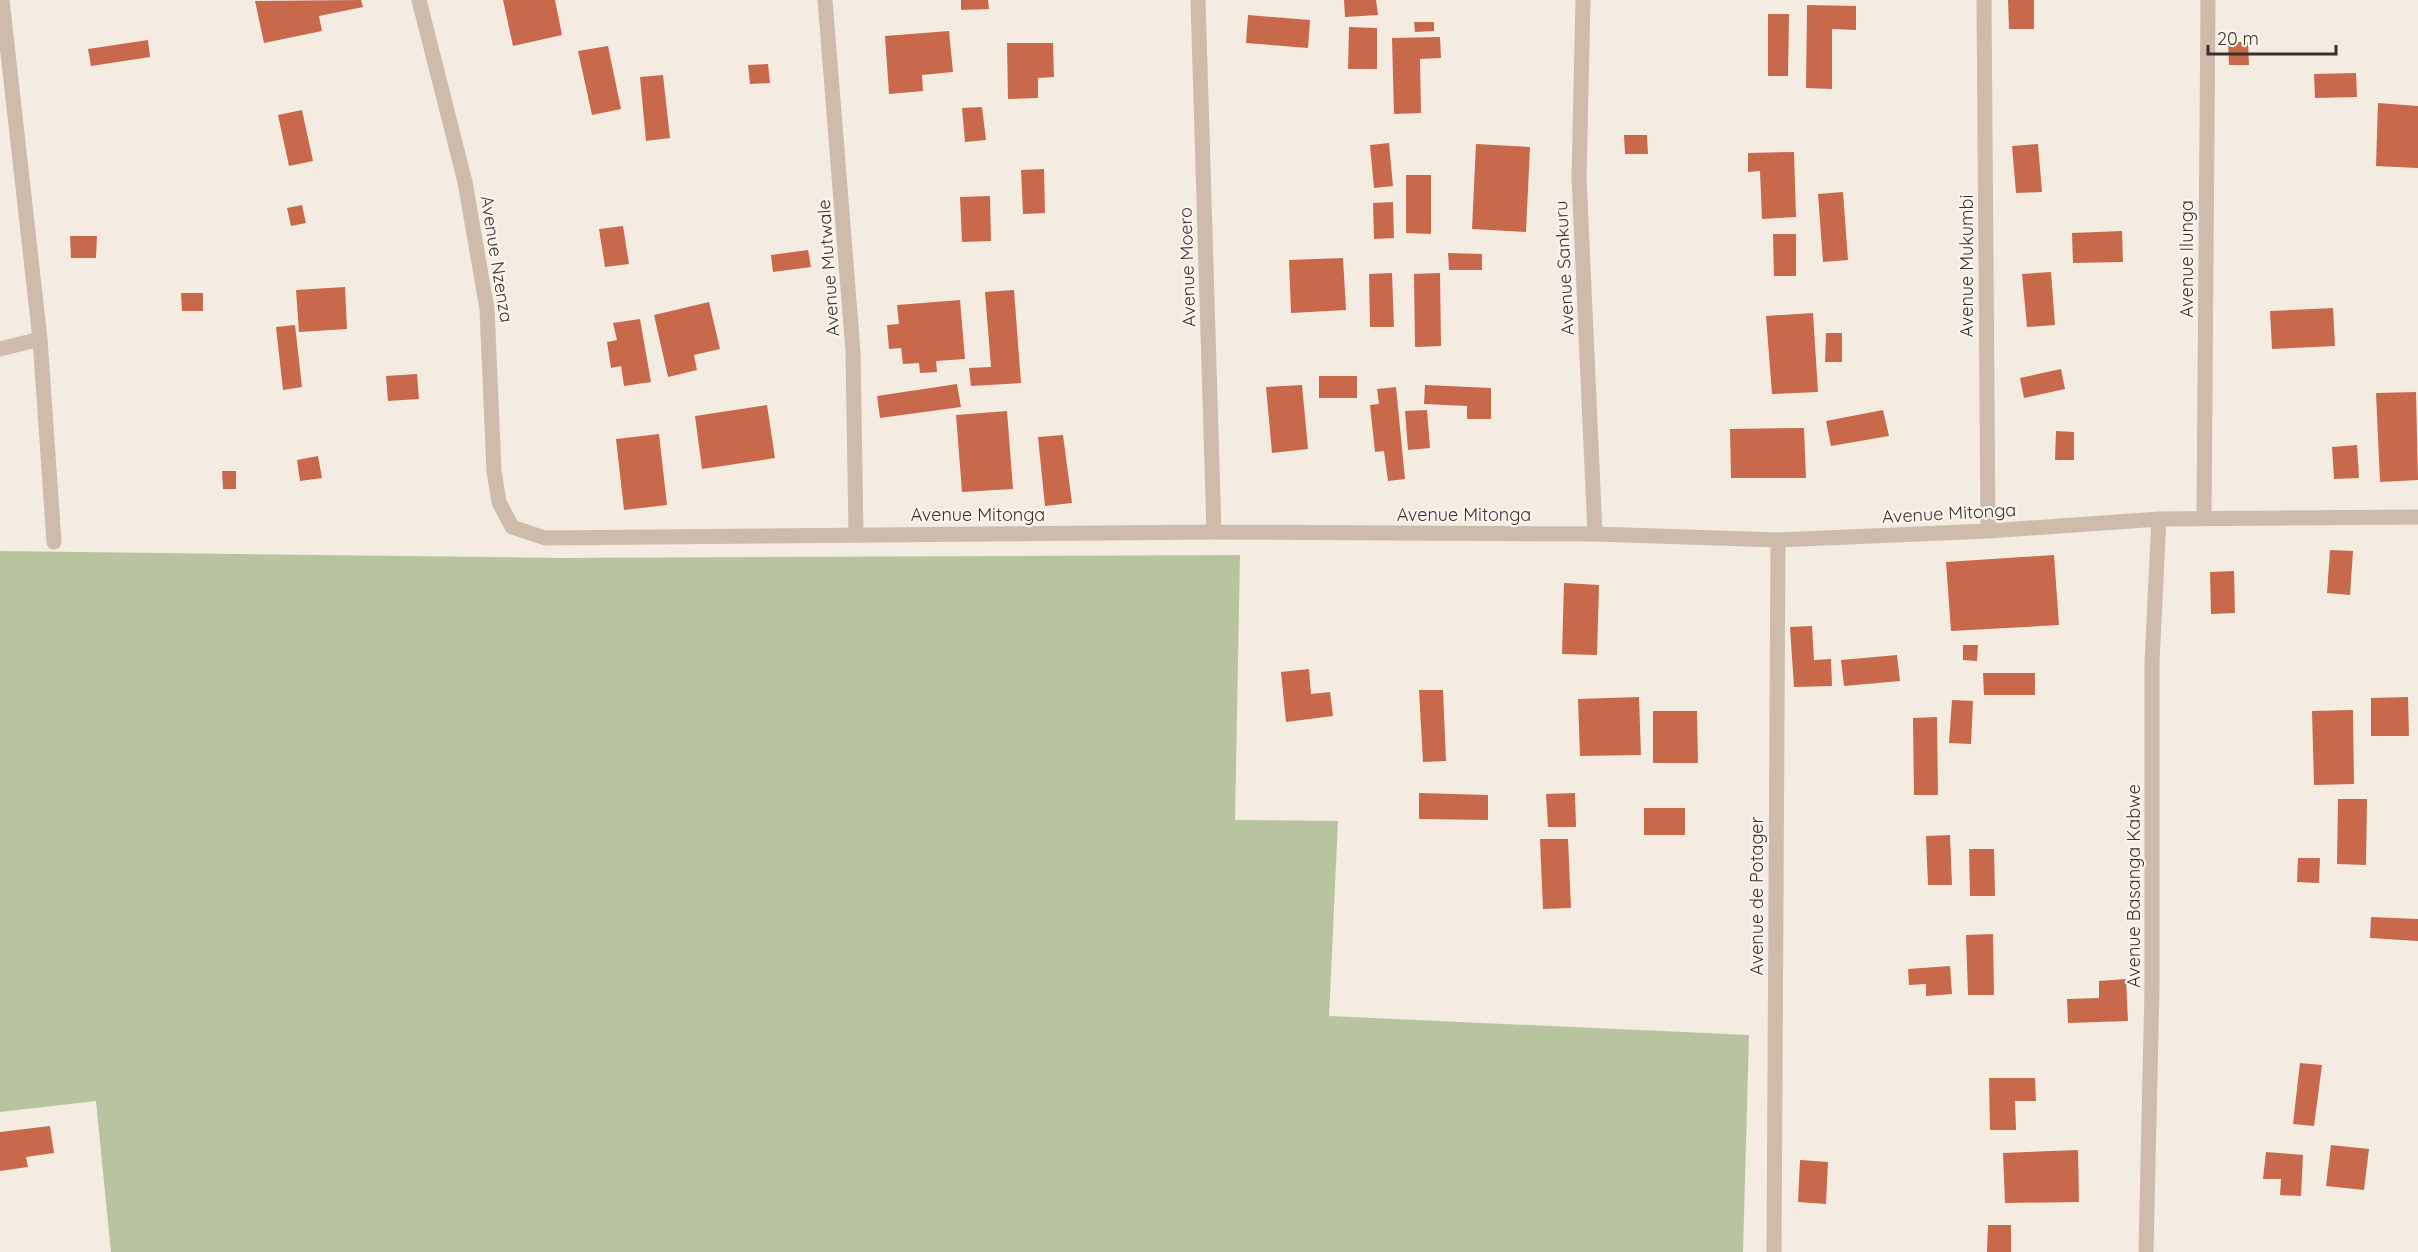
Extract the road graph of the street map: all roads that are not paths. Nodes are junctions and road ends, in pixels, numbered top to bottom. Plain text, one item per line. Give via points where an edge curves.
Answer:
1 (2, 0) edge
2 (419, 0) edge
3 (825, 0) edge
4 (1198, 0) edge
5 (1583, 0) edge
6 (1984, 0) edge
7 (2208, 0) edge
8 (40, 339) junction
9 (0, 349) edge
10 (2418, 517) edge
11 (2159, 519) junction
12 (2204, 519) junction
13 (512, 527) joint
14 (1988, 531) junction
15 (1214, 532) junction
16 (1595, 534) junction
17 (856, 535) junction
18 (1778, 540) junction
19 (54, 542) dead end
20 (1774, 1252) edge
21 (2146, 1252) edge

1 - 8 street
2 - 13 street, Avenue Nzenza via 465,183 487,309 494,471 499,502
3 - 17 street, Avenue Mutwale via 854,351
4 - 15 street, Avenue Moero
5 - 16 street, Avenue Sankuru via 1579,177
6 - 14 street, Avenue Mukumbi
7 - 12 street, Avenue Ilunga
8 - 9 street
8 - 19 street
10 - 12 street, Avenue Mitonga
11 - 12 street, Avenue Mitonga
11 - 14 street, Avenue Mitonga
11 - 21 street, Avenue Basanga Kabwe via 2152,662 2152,988
13 - 17 street, Avenue Mitonga via 545,538
14 - 18 street, Avenue Mitonga
15 - 16 street, Avenue Mitonga
15 - 17 street, Avenue Mitonga
16 - 18 street, Avenue Mitonga
18 - 20 street, Avenue de Potager

